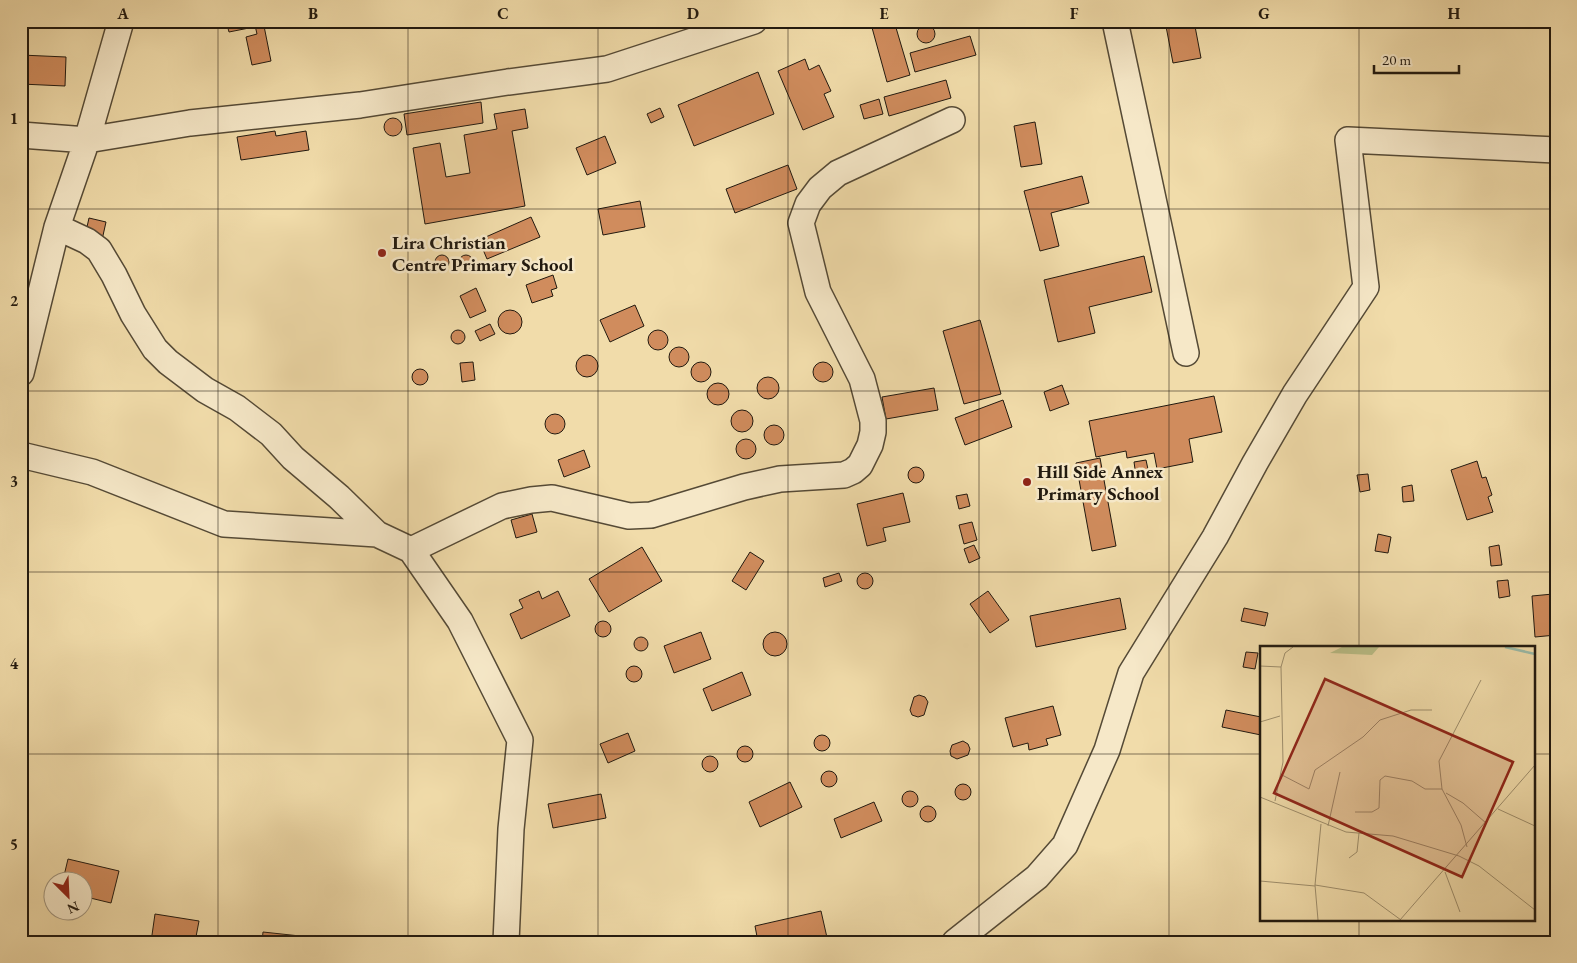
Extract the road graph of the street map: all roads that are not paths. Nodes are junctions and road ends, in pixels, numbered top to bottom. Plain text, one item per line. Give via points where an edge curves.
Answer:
1 (121, 21) edge
2 (754, 21) edge
3 (1115, 21) edge
4 (952, 120) dead end
5 (21, 135) edge
6 (87, 140) junction
7 (1556, 150) edge
8 (57, 227) junction
9 (1186, 353) dead end
10 (21, 373) edge
11 (21, 455) edge
12 (377, 534) junction
13 (411, 550) junction
14 (506, 942) edge
15 (955, 942) edge

1 - 6 street
2 - 6 street via 607,68 360,105 190,123
3 - 9 street
4 - 13 street via 838,173 820,188 808,204 801,223 818,292 862,380 874,421 870,445 860,465 853,471 844,475 780,479 636,516 552,498 531,500 502,506
5 - 6 street
6 - 8 street
7 - 15 street via 1348,140 1366,287 1295,394 1215,537 1132,673 1107,750 1064,845 1037,877
8 - 10 street
8 - 12 street via 99,250 155,350 205,390 237,408 270,434
11 - 12 street via 92,472 224,524
12 - 13 street
13 - 14 street via 460,621 520,740 511,829

